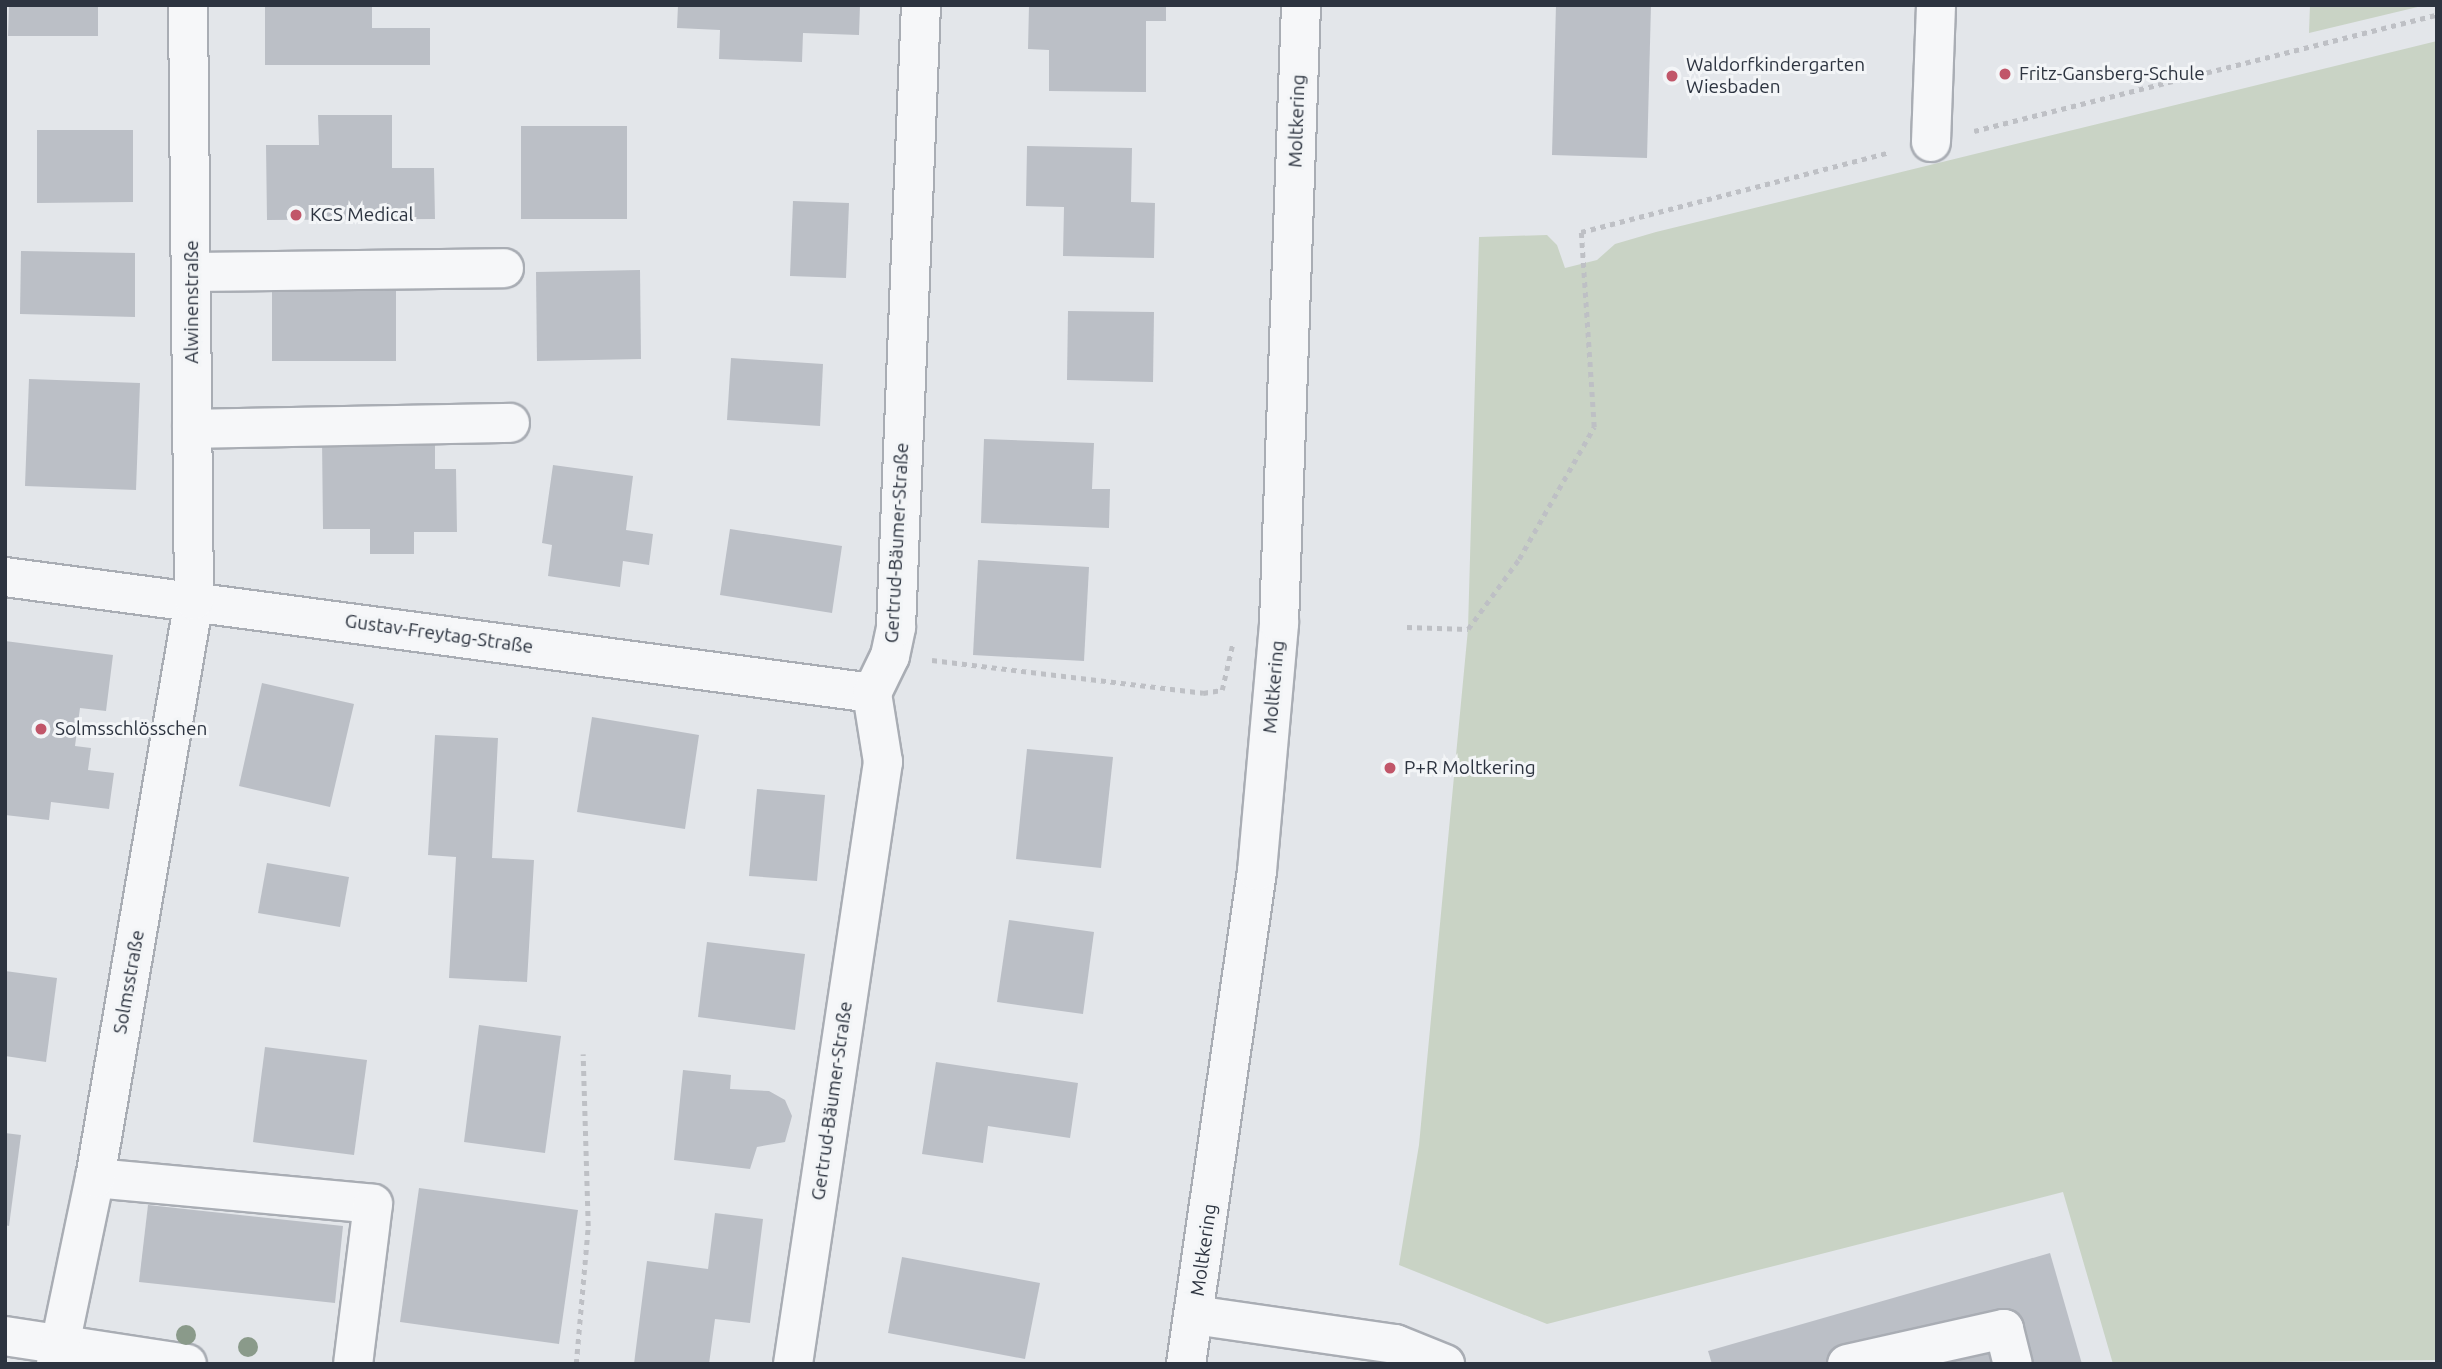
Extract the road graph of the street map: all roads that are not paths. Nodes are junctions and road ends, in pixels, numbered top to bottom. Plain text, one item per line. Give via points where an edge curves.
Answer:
1 (188, 5) edge
2 (921, 5) edge
3 (1301, 5) edge
4 (1936, 5) edge
5 (1931, 142) road end
6 (504, 268) dead end
7 (192, 272) junction
8 (510, 423) dead end
9 (192, 429) junction
10 (5, 577) edge
11 (194, 600) junction
12 (872, 693) junction
13 (95, 1178) junction
14 (1194, 1315) junction
15 (5, 1336) edge
16 (58, 1355) edge
17 (187, 1364) edge
18 (353, 1364) edge
19 (793, 1364) edge
20 (1186, 1364) edge
21 (1445, 1364) edge
22 (1847, 1364) edge
23 (2013, 1364) edge

1 - 7 street, Alwinenstraße
2 - 12 street, Gertrud-Bäumer-Straße via 896,627 890,656
3 - 14 street, Moltkering via 1279,623 1257,871
4 - 5 street
6 - 7 street
7 - 9 street, Alwinenstraße
8 - 9 street
9 - 11 street, Alwinenstraße
10 - 11 street, Gustav-Freytag-Straße
11 - 12 street, Gustav-Freytag-Straße
11 - 13 street, Solmsstraße
12 - 19 street, Gertrud-Bäumer-Straße via 883,762
13 - 16 street, Solmsstraße
13 - 18 street via 373,1204
14 - 20 street, Moltkering
14 - 21 street via 1395,1344
15 - 16 street
16 - 17 street
22 - 23 street via 2004,1329

